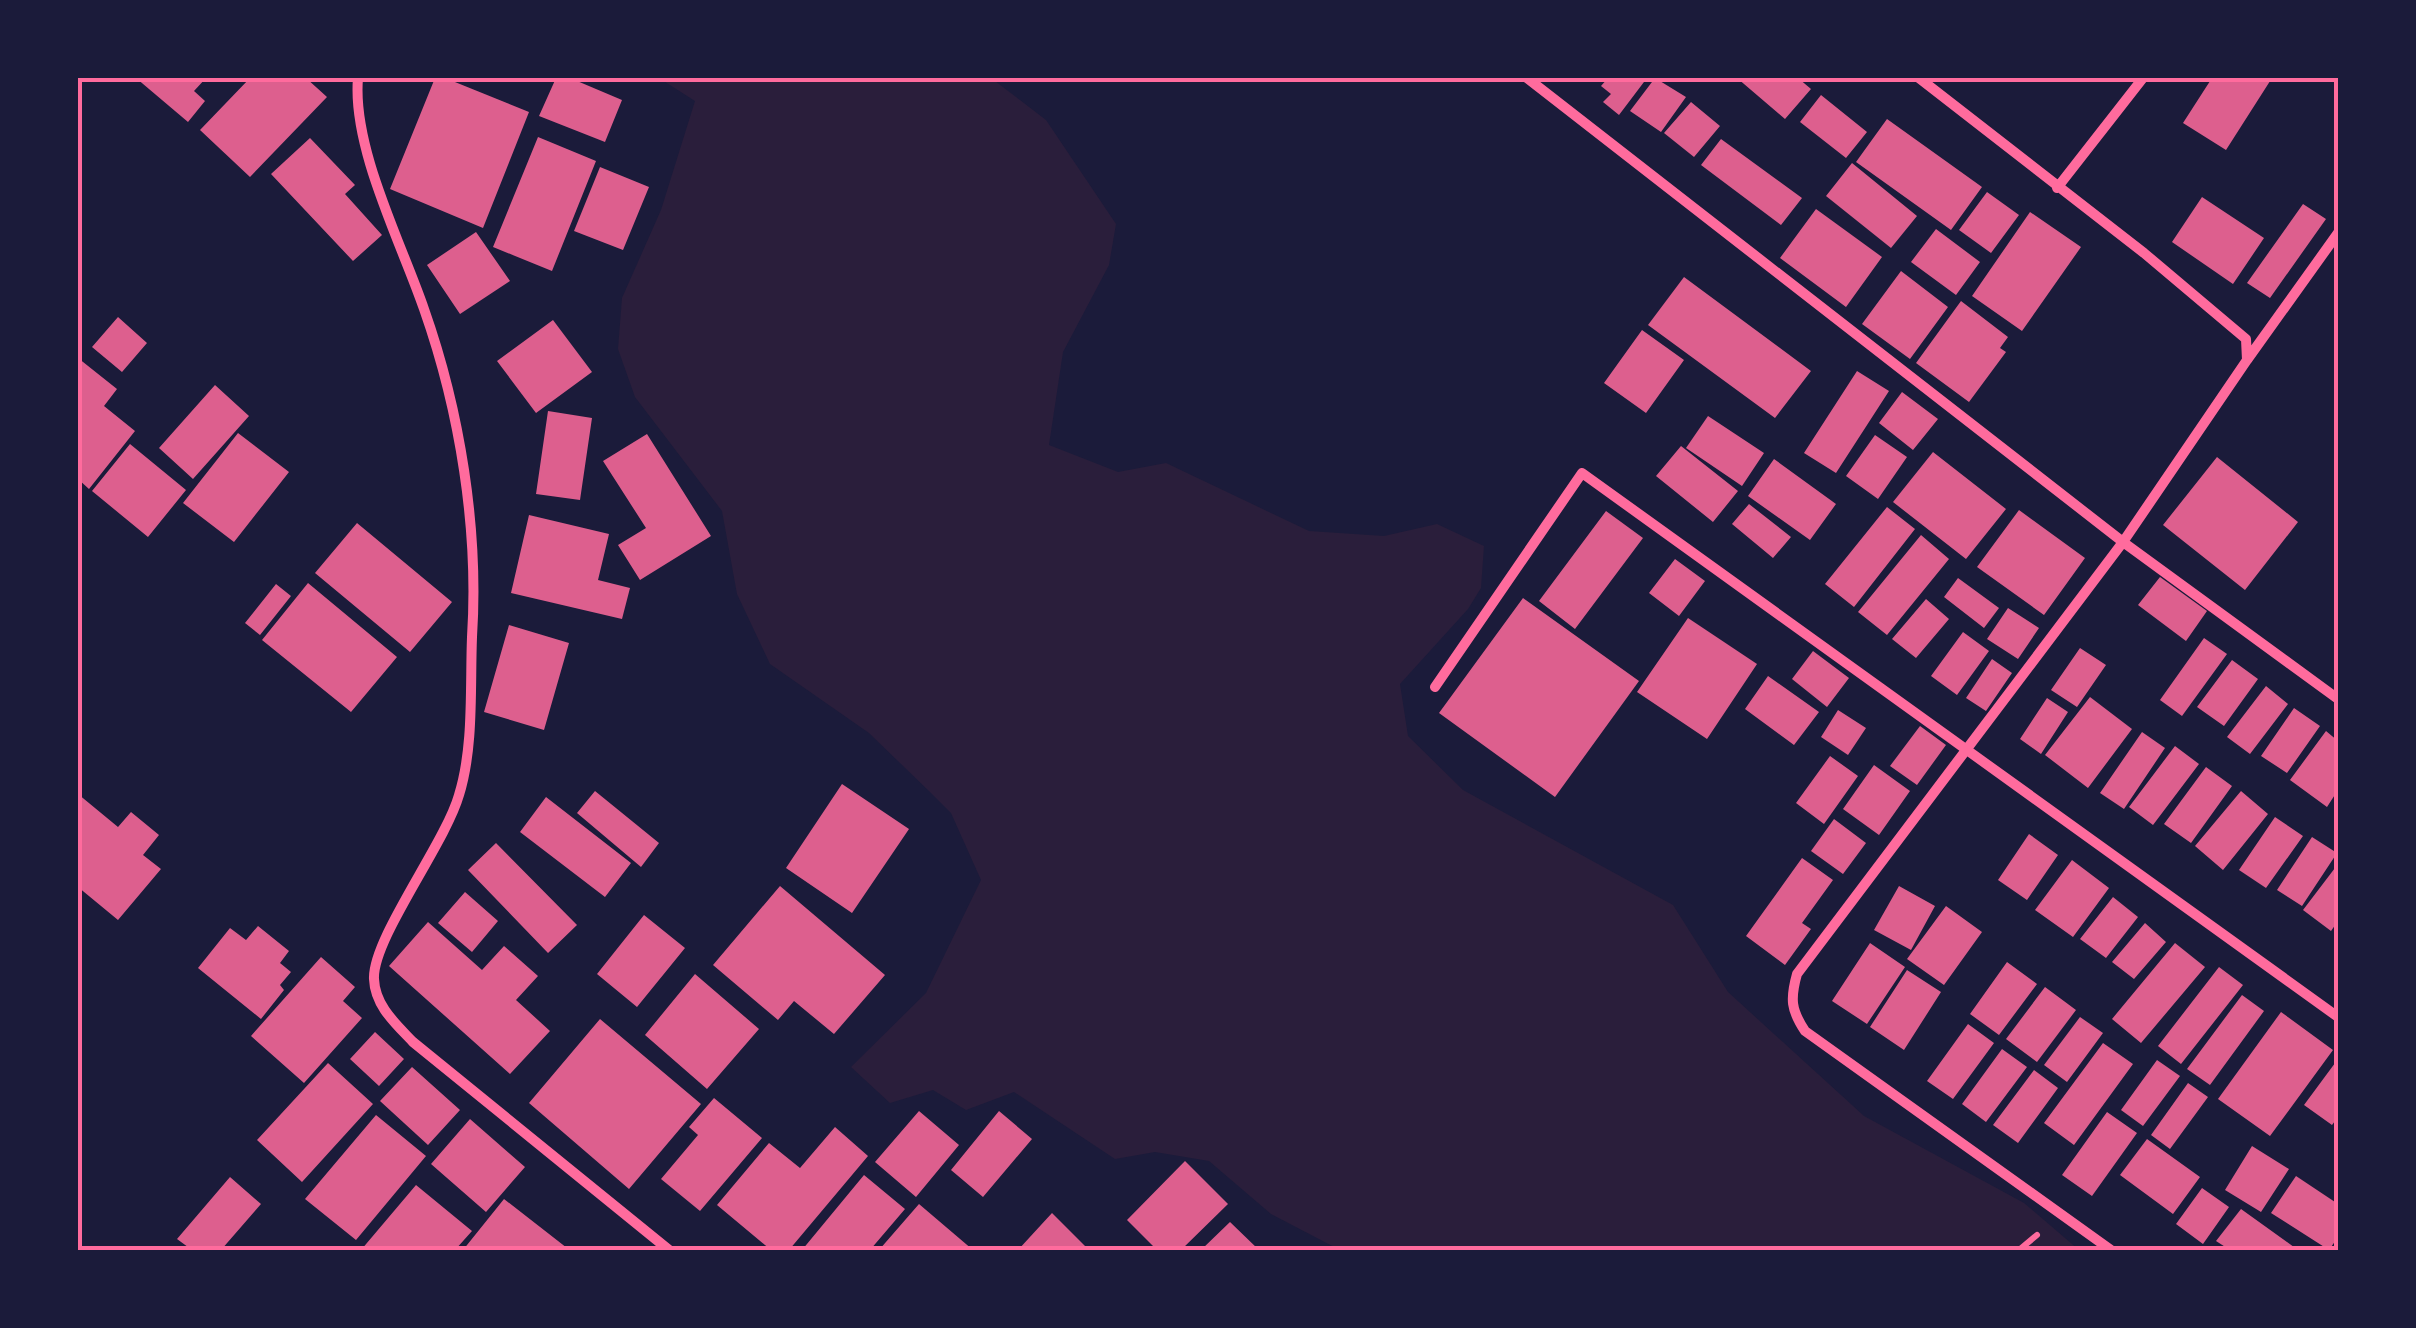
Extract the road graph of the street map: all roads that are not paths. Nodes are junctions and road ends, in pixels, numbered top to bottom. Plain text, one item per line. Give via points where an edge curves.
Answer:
1 (358, 78) edge
2 (1527, 78) edge
3 (1920, 78) edge
4 (2142, 78) edge
5 (2056, 188) junction
6 (2338, 232) edge
7 (2247, 360) junction
8 (2123, 542) junction
9 (1435, 687) dead end
10 (2338, 699) edge
11 (1968, 748) junction
12 (2338, 1017) edge
13 (670, 1250) edge
14 (2110, 1250) edge

1 - 13 street via 366,139 442,370 473,545 460,792 381,952 377,995 413,1042
2 - 8 street
3 - 5 street
4 - 5 street
5 - 7 street via 2233,326 2246,339
6 - 7 street
7 - 8 street
8 - 10 street
8 - 11 street
9 - 11 street via 1582,473
11 - 12 street
11 - 14 street via 1797,974 1792,1012 1806,1031

